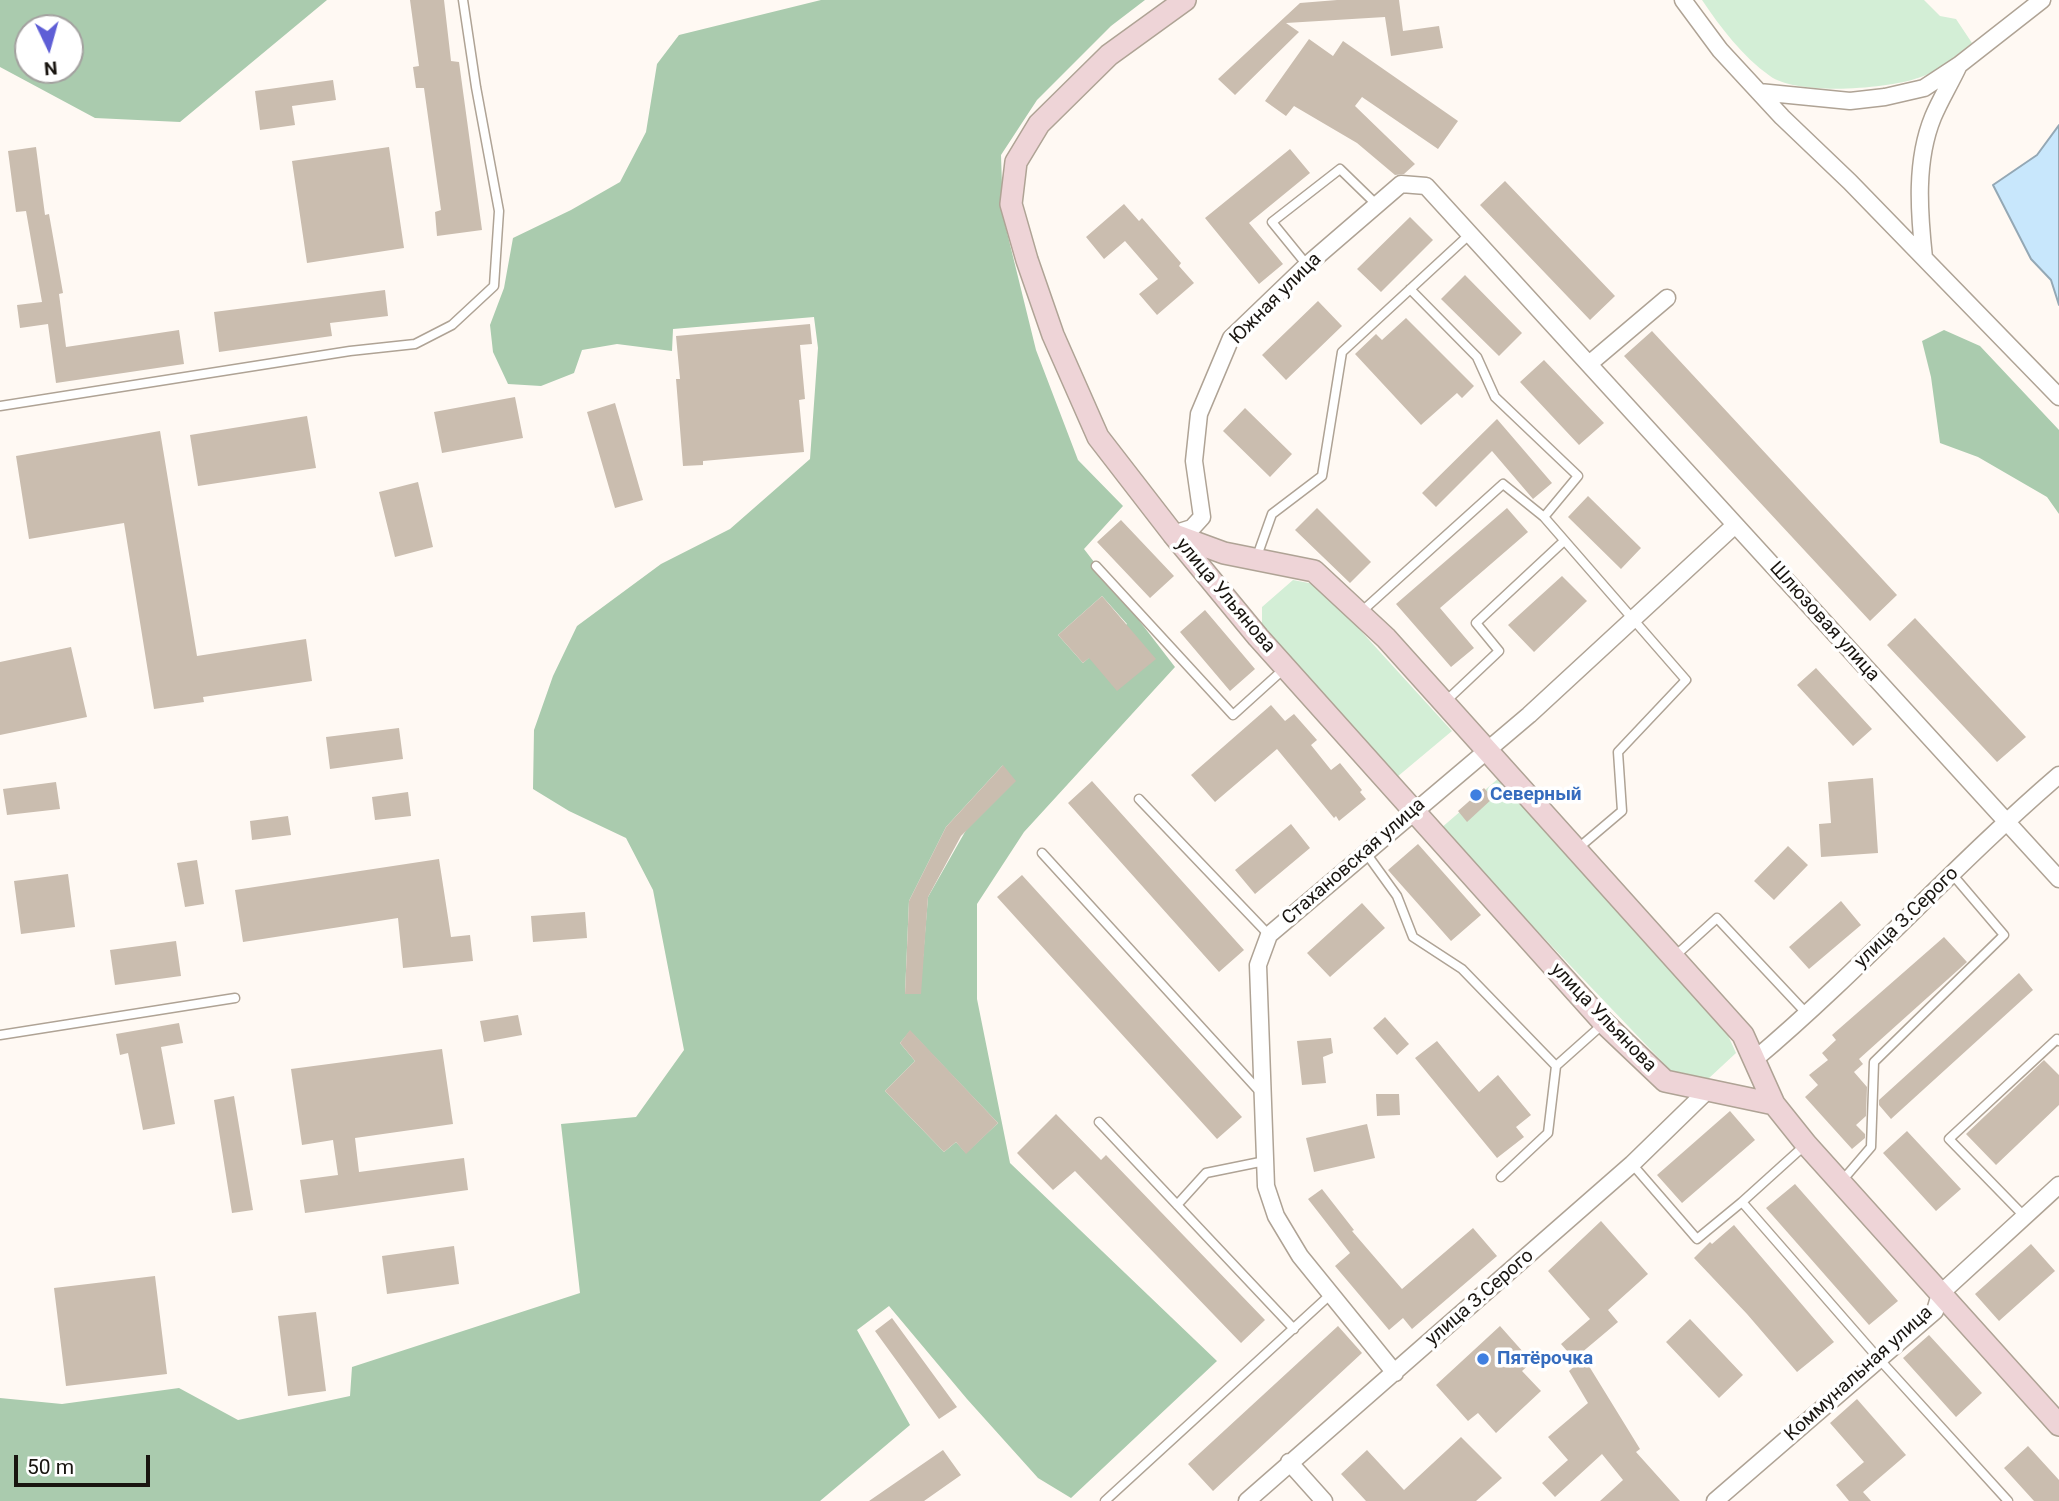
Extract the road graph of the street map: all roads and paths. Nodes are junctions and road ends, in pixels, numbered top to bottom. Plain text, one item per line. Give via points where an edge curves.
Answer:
1 (463, 0) edge
2 (1185, 0) edge
3 (1683, 0) edge
4 (2042, 0) edge
5 (1959, 65) junction
6 (1759, 92) junction
7 (1426, 186) joint
8 (1377, 205) junction
9 (1471, 234) junction
10 (1924, 258) junction
11 (1307, 265) junction
12 (1410, 289) junction
13 (1667, 298) dead end
14 (1589, 364) junction
15 (2059, 397) edge
16 (0, 406) edge
17 (1544, 517) junction
18 (1735, 525) junction
19 (1173, 534) junction
20 (1564, 541) junction
21 (1256, 559) junction
22 (1096, 566) dead end
23 (1360, 613) junction
24 (1631, 620) junction
25 (1285, 668) junction
26 (1444, 703) junction
27 (1486, 749) junction
28 (2059, 775) edge
29 (1139, 799) dead end
30 (1413, 811) junction
31 (2005, 822) junction
32 (1576, 850) junction
33 (1042, 853) dead end
34 (1366, 853) junction
35 (1952, 874) junction
36 (2059, 879) edge
37 (1269, 935) junction
38 (1674, 958) junction
39 (235, 998) dead end
40 (1808, 1015) junction
41 (1604, 1023) junction
42 (0, 1035) edge
43 (2059, 1041) edge
44 (1754, 1060) junction
45 (1556, 1066) junction
46 (1708, 1090) junction
47 (1263, 1095) junction
48 (1774, 1104) junction
49 (1099, 1122) dead end
50 (1806, 1144) junction
51 (1265, 1161) junction
52 (1632, 1164) junction
53 (1501, 1177) dead end
54 (1841, 1182) junction
55 (2059, 1185) edge
56 (1742, 1202) junction
57 (1177, 1205) junction
58 (2024, 1216) junction
59 (1331, 1294) junction
60 (1940, 1294) junction
61 (1294, 1329) junction
62 (1879, 1359) junction
63 (1395, 1373) junction
64 (2059, 1424) edge
65 (1289, 1462) junction
66 (1105, 1501) edge
67 (1247, 1501) edge
68 (1324, 1501) edge
69 (1715, 1501) edge
70 (2008, 1501) edge

1 - 16 lane via 499,211 494,286 452,326 415,344
2 - 19 street via 1109,55 1039,124 1016,162 1012,204 1053,335 1098,437
3 - 6 street
4 - 5 street
5 - 6 street via 1924,88 1885,97 1850,101
5 - 10 street via 1925,142 1920,177
6 - 10 street
7 - 8 street, Южная улица via 1401,184
7 - 9 street, Шлюзовая улица
8 - 11 street, Южная улица
8 - 11 lane via 1340,169 1272,222
9 - 12 lane
9 - 14 street, Шлюзовая улица
10 - 15 street
11 - 19 street, Южная улица via 1231,338 1199,414 1194,461 1202,517 1192,528
12 - 17 lane via 1477,357 1495,397 1578,476
12 - 21 lane via 1342,352 1322,475 1272,514
13 - 14 street
14 - 18 street, Шлюзовая улица
17 - 20 lane
17 - 23 lane via 1503,484
18 - 24 street, Стахановская улица
18 - 31 street, Шлюзовая улица
19 - 21 street, улица Ульянова
19 - 25 street, улица Ульянова
20 - 24 lane
20 - 26 lane via 1476,623 1499,651
21 - 23 street, улица Ульянова via 1314,571
22 - 25 lane via 1233,715
23 - 26 street, улица Ульянова
24 - 27 street, Стахановская улица
24 - 32 lane via 1686,680 1618,752 1622,811
25 - 30 street, улица Ульянова
26 - 27 street, улица Ульянова
27 - 30 street, Стахановская улица
27 - 32 street, улица Ульянова
28 - 31 street, улица З.Серого
29 - 37 lane
30 - 34 street, Стахановская улица
30 - 41 street, улица Ульянова
31 - 35 street, улица З.Серого
31 - 36 street, Шлюзовая улица
32 - 38 street, улица Ульянова
33 - 47 lane
34 - 37 street, Стахановская улица
34 - 45 lane via 1397,895 1413,937 1462,969
35 - 40 street, улица З.Серого
35 - 54 lane via 2004,935 1874,1062 1871,1147
37 - 47 street, Стахановская улица via 1258,965
38 - 40 lane via 1717,918
38 - 44 street, улица Ульянова via 1743,1035
39 - 42 lane
40 - 44 street, улица З.Серого
41 - 45 lane
41 - 46 street, улица Ульянова via 1665,1081
43 - 58 lane via 1949,1139
44 - 48 street, улица Ульянова
45 - 53 lane via 1548,1133
46 - 48 street, улица Ульянова
46 - 52 street, улица З.Серого
47 - 51 street, Стахановская улица
48 - 50 street, улица Ульянова
49 - 57 lane
50 - 54 street, улица Ульянова
50 - 56 lane
51 - 57 lane via 1206,1174
51 - 59 street, Стахановская улица via 1266,1186 1276,1216
52 - 56 lane via 1697,1239
52 - 63 street, улица З.Серого
54 - 60 street, улица Ульянова
55 - 58 street, Коммунальная улица
56 - 62 lane
57 - 61 lane
58 - 60 street, Коммунальная улица
59 - 61 lane
59 - 63 street, Стахановская улица
60 - 62 street, Коммунальная улица via 1935,1311
60 - 64 street, улица Ульянова
61 - 66 lane
62 - 69 street, Коммунальная улица
62 - 70 lane
63 - 65 street, улица З.Серого
65 - 67 street, улица З.Серого
65 - 68 street

